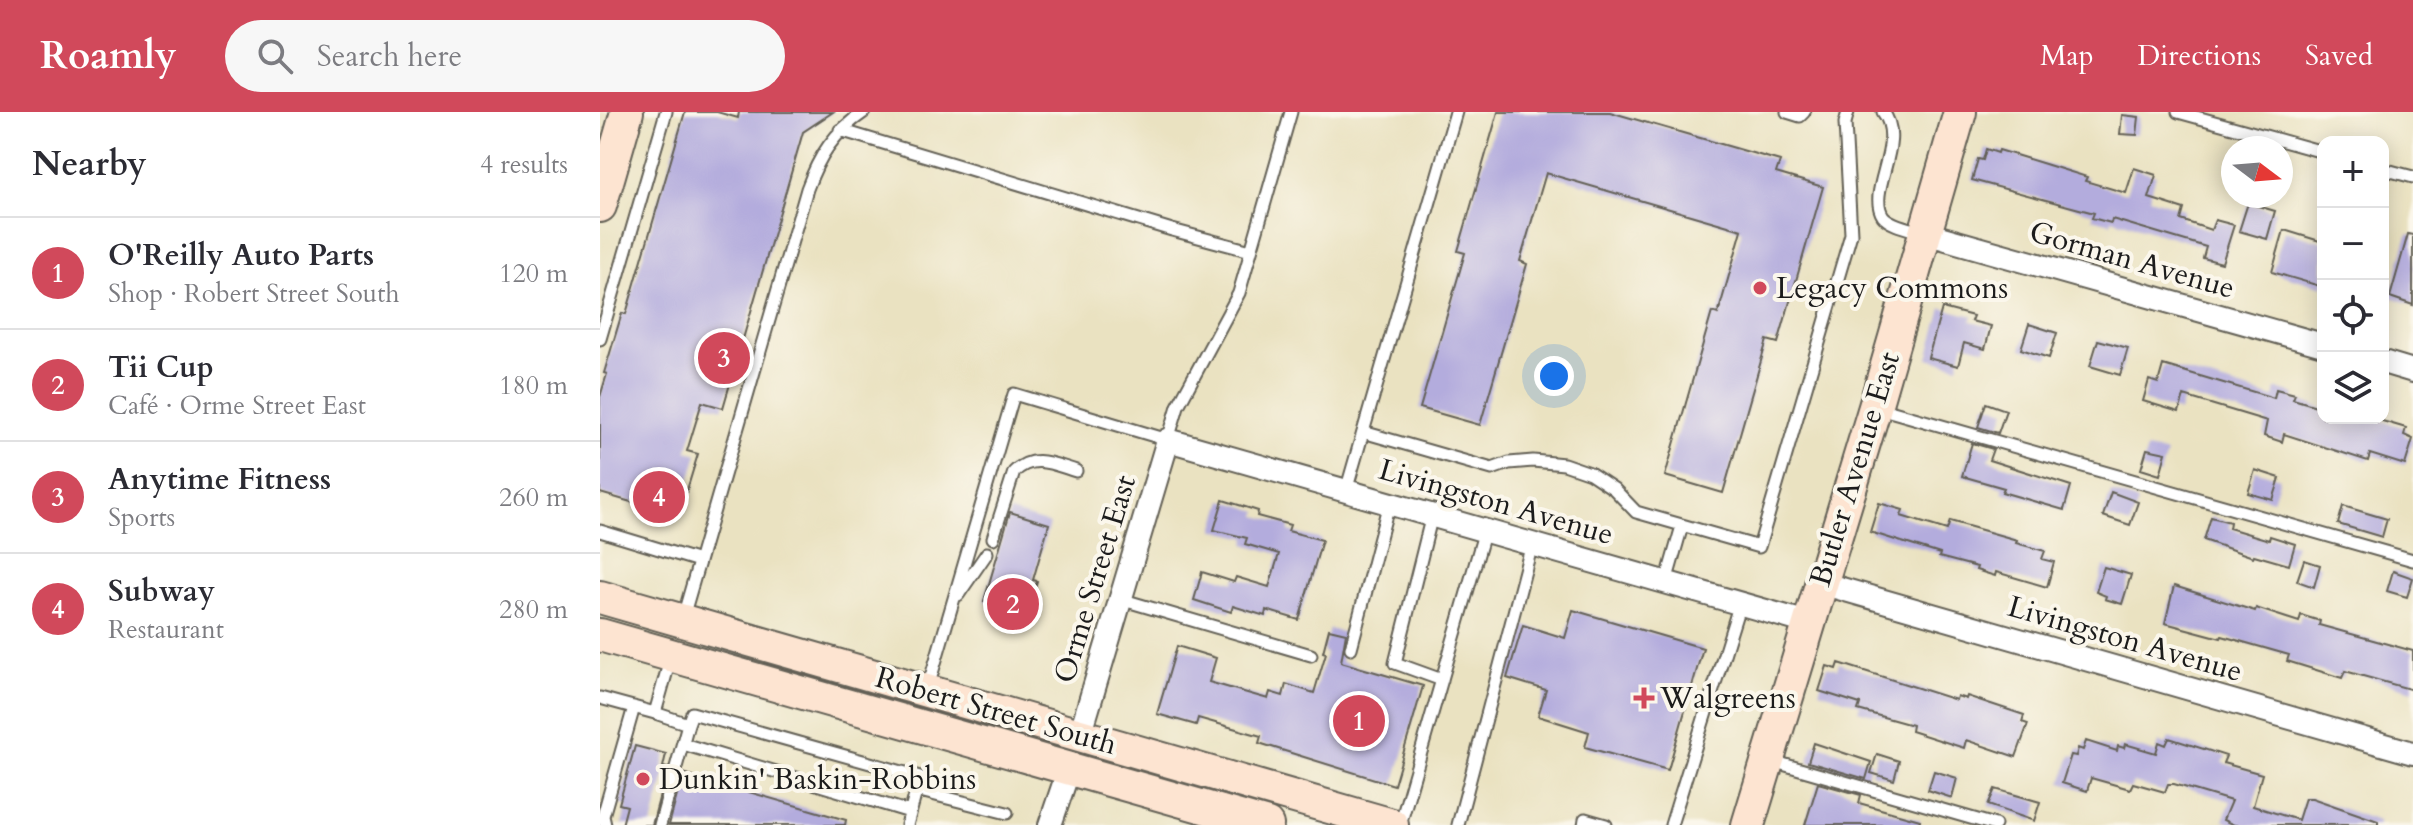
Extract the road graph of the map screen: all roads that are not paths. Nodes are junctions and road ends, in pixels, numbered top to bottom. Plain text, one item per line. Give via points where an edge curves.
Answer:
1 (627, 112) edge
2 (666, 112) edge
3 (864, 112) edge
4 (1291, 112) edge
5 (1456, 112) edge
6 (1787, 112) edge
7 (1804, 112) edge
8 (1848, 112) edge
9 (1883, 112) edge
10 (1960, 112) edge
11 (2178, 112) edge
12 (840, 130) junction
13 (2317, 150) edge
14 (607, 169) edge
15 (2389, 171) edge
16 (2413, 177) edge
17 (1925, 233) junction
18 (1251, 251) junction
19 (600, 339) edge
20 (2317, 343) edge
21 (2389, 364) edge
22 (2413, 371) edge
23 (1875, 407) junction
24 (1363, 432) junction
25 (1168, 440) junction
26 (1076, 471) dead end
27 (1346, 491) junction
28 (1389, 503) junction
29 (1432, 515) junction
30 (1682, 526) junction
31 (1485, 530) junction
32 (600, 531) edge
33 (993, 538) dead end
34 (1532, 544) junction
35 (987, 553) dead end
36 (2413, 560) edge
37 (699, 561) junction
38 (1666, 582) junction
39 (1821, 583) junction
40 (600, 597) edge
41 (1120, 599) junction
42 (953, 601) junction
43 (1740, 603) junction
44 (682, 621) junction
45 (1808, 623) junction
46 (600, 635) edge
47 (1351, 648) dead end
48 (671, 655) junction
49 (1311, 655) dead end
50 (1442, 680) junction
51 (926, 691) junction
52 (600, 698) edge
53 (634, 707) junction
54 (655, 713) junction
55 (690, 719) junction
56 (1080, 735) junction
57 (683, 744) junction
58 (1111, 744) junction
59 (2413, 753) edge
60 (1029, 757) junction
61 (1767, 760) junction
62 (1069, 769) junction
63 (916, 790) junction
64 (910, 812) junction
65 (1007, 813) dead end
66 (605, 825) edge
67 (660, 825) edge
68 (907, 825) edge
69 (1050, 825) edge
70 (1267, 825) edge
71 (1392, 825) edge
72 (1400, 825) edge
73 (1458, 825) edge
74 (1584, 825) edge
75 (1606, 825) edge
76 (1671, 825) edge
77 (1748, 825) edge
78 (1995, 825) edge

1 - 14 main road
2 - 19 lane
3 - 12 lane
4 - 18 lane
5 - 24 lane
6 - 7 lane
8 - 30 lane via 1851,234 1759,547
9 - 17 lane via 1891,136 1879,201 1883,215
10 - 17 main road, Butler Avenue East
11 - 13 lane
12 - 18 lane
12 - 37 lane via 818,160 807,189
15 - 16 lane
17 - 20 street, Gorman Avenue
17 - 23 main road, Butler Avenue East
18 - 25 lane via 1239,293 1178,406
21 - 22 street
23 - 36 lane
23 - 39 main road, Butler Avenue East
24 - 27 lane
24 - 30 lane via 1492,469 1533,461 1564,464 1614,489 1636,512
25 - 27 street, Livingston Avenue
25 - 41 street, Orme Street East
25 - 42 lane via 1014,394
26 - 33 lane via 1041,460 1020,465
27 - 28 street, Livingston Avenue
28 - 29 street, Livingston Avenue
28 - 47 lane
29 - 31 street, Livingston Avenue
29 - 50 lane via 1395,663
30 - 38 lane
31 - 34 street, Livingston Avenue
31 - 50 lane
32 - 37 lane
34 - 38 street, Livingston Avenue
34 - 73 lane
35 - 42 lane
37 - 44 lane
38 - 43 street, Livingston Avenue
39 - 45 main road, Butler Avenue East
39 - 59 street, Livingston Avenue
40 - 44 main road, Robert Street South
41 - 49 lane
41 - 56 street, Orme Street East
42 - 51 lane
43 - 45 street, Livingston Avenue
43 - 76 lane
44 - 51 main road, Robert Street South
45 - 61 main road, Butler Avenue East
46 - 48 main road, Robert Street South
48 - 54 lane
48 - 60 main road, Robert Street South
50 - 72 lane
51 - 56 main road, Robert Street South
52 - 53 lane
53 - 54 lane
53 - 66 lane via 603,816
54 - 55 lane
55 - 57 lane
55 - 63 lane via 920,777
56 - 58 main road, Robert Street South
56 - 60 main road via 1065,746
57 - 64 lane
57 - 67 lane
58 - 62 main road
58 - 71 main road, Robert Street South
60 - 62 main road, Robert Street South
61 - 77 main road, Butler Avenue East
61 - 78 lane
62 - 69 street
62 - 70 main road, Robert Street South
63 - 64 lane
63 - 65 lane
64 - 68 lane
74 - 75 lane via 1585,819

